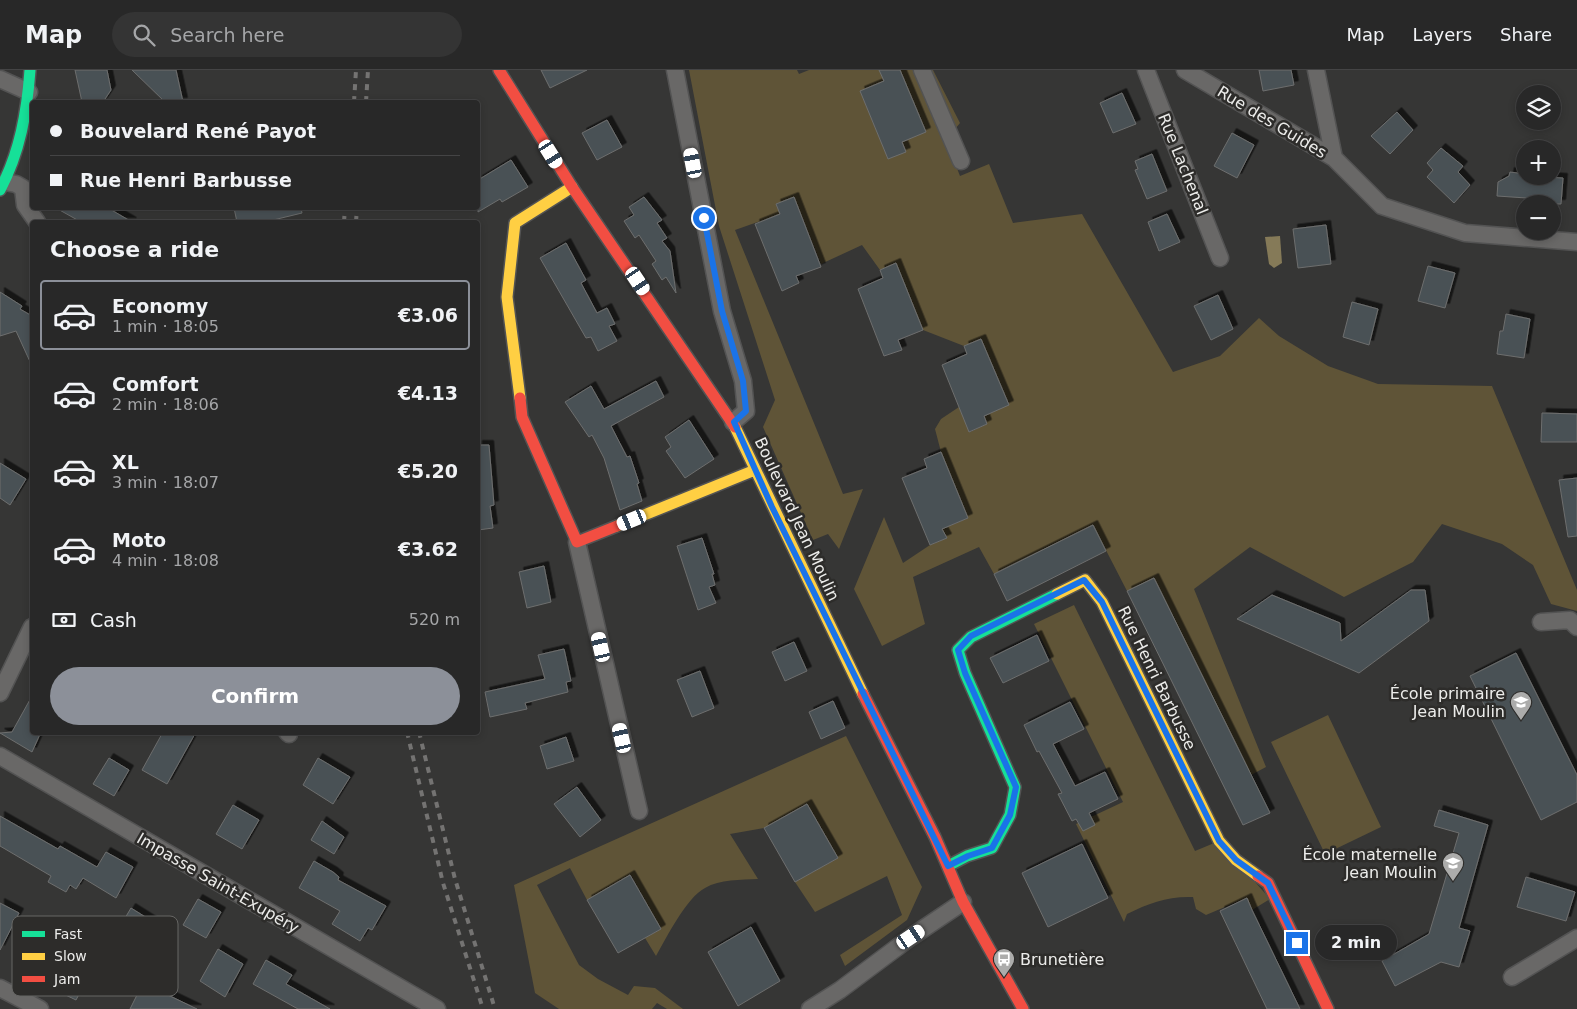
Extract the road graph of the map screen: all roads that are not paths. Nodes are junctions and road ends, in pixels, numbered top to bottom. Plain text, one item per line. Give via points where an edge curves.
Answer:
1 (6, 70) edge
2 (30, 70) edge
3 (498, 70) edge
4 (675, 70) edge
5 (922, 70) edge
6 (1146, 70) edge
7 (1185, 70) edge
8 (1316, 70) edge
9 (0, 80) edge
10 (29, 92) junction
11 (1334, 158) junction
12 (961, 160) dead end
13 (2, 186) edge
14 (572, 187) junction
15 (36, 220) edge
16 (1577, 242) edge
17 (1220, 258) dead end
18 (734, 422) junction
19 (755, 470) junction
20 (577, 542) junction
21 (1541, 622) dead end
22 (1577, 627) edge
23 (30, 631) edge
24 (0, 693) edge
25 (0, 756) edge
26 (638, 811) dead end
27 (948, 866) junction
28 (963, 902) junction
29 (1577, 938) edge
30 (1512, 977) dead end
31 (0, 988) edge
32 (12, 994) edge
33 (15, 996) edge
34 (40, 1009) edge
35 (438, 1009) edge
36 (810, 1009) edge
37 (1023, 1009) edge
38 (1328, 1009) edge

1 - 9 street
2 - 10 street
3 - 14 street, Boulevard Jean Moulin
4 - 18 street via 722,311 743,381 746,411
5 - 12 street
6 - 17 street, Rue Lachenal
7 - 11 street, Rue des Guides
8 - 11 street
9 - 10 street
10 - 13 street via 18,144
11 - 16 street, Rue des Guides via 1382,206 1466,232
13 - 15 street via 16,184 23,188 25,205
14 - 18 street, Boulevard Jean Moulin
14 - 20 street via 515,223 507,297 522,417
18 - 19 street, Boulevard Jean Moulin
19 - 20 street
19 - 27 street, Boulevard Jean Moulin
20 - 26 street
21 - 22 street via 1570,620
23 - 24 street
25 - 35 street, Impasse Saint-Exupéry
27 - 28 street, Boulevard Jean Moulin
27 - 38 street, Rue Henri Barbusse via 992,848 1010,815 1016,787 965,673 958,650 971,636 1084,580 1102,602 1219,841 1236,860 1268,883
28 - 36 street
28 - 37 street, Boulevard Jean Moulin
29 - 30 street
31 - 32 street
33 - 34 street

